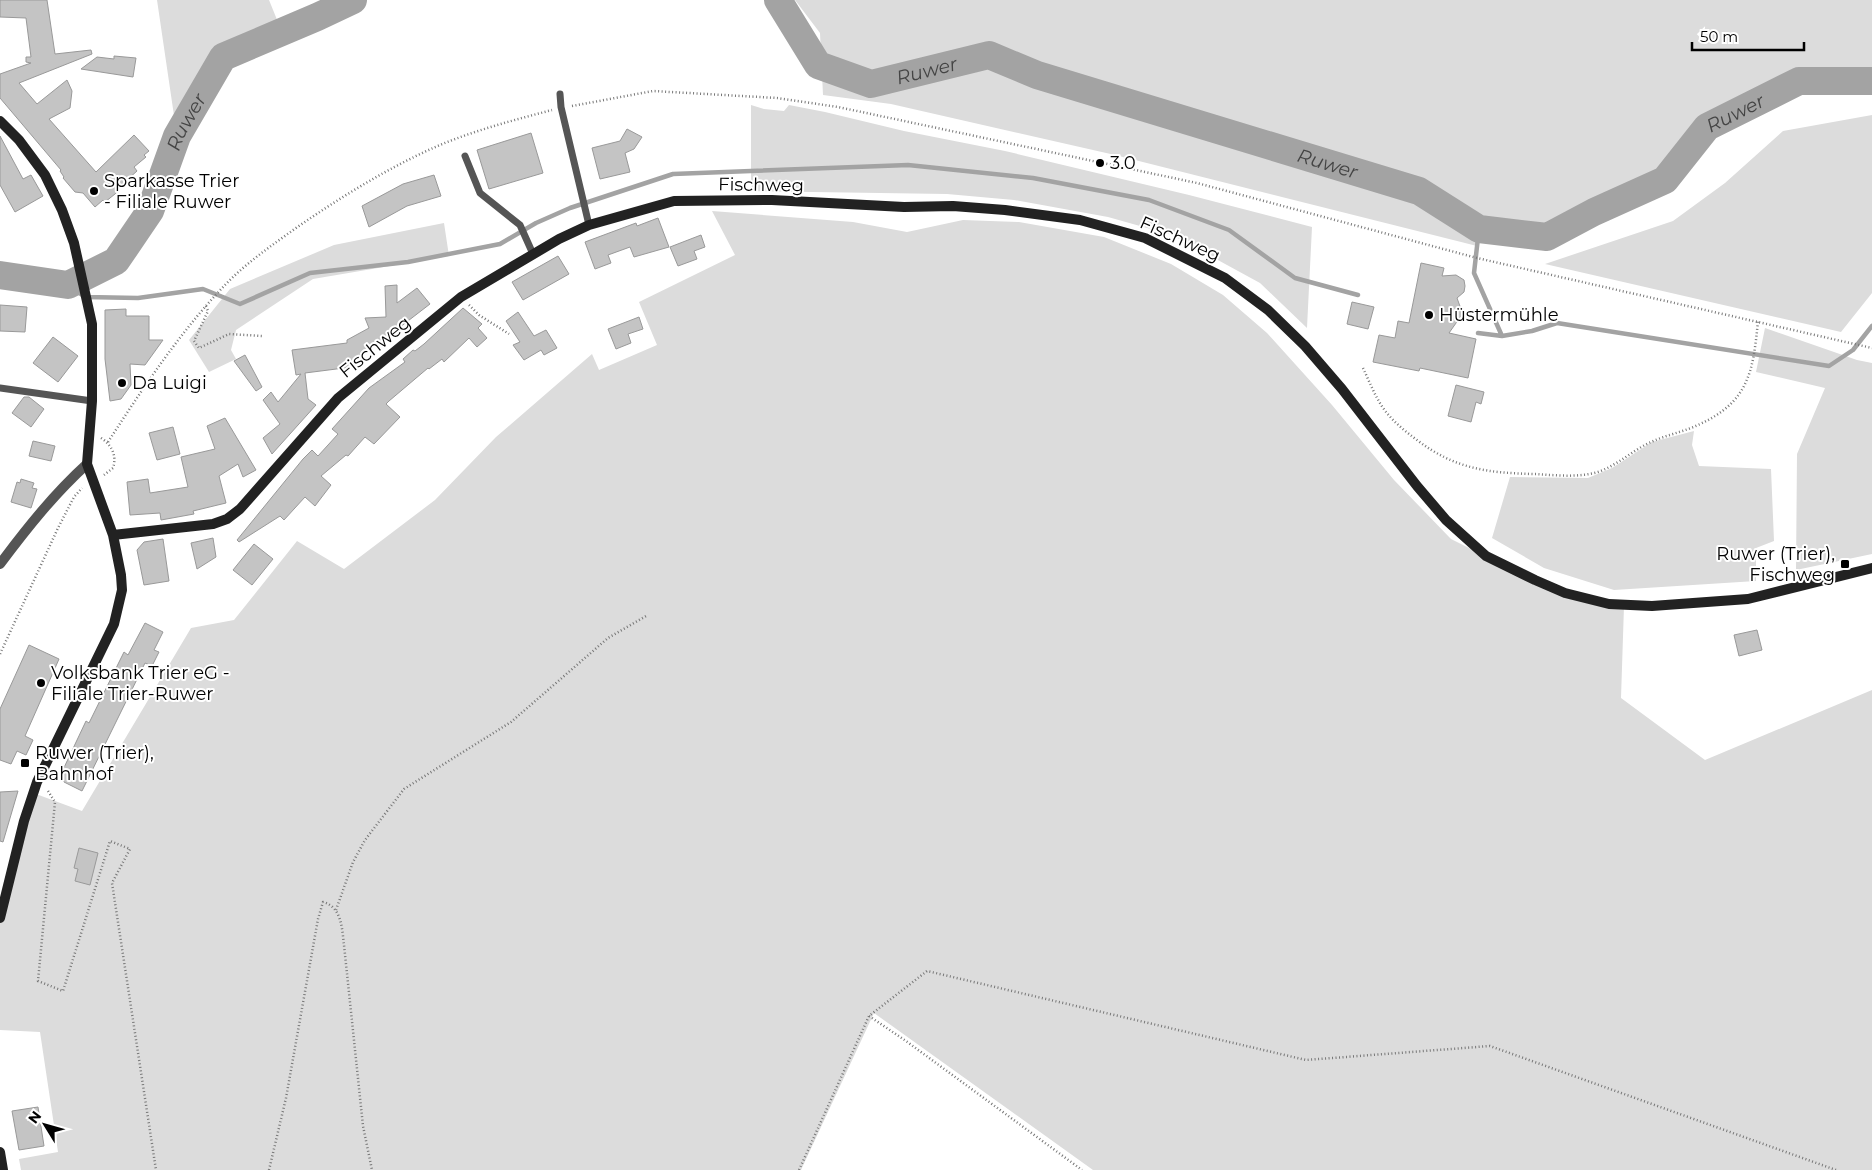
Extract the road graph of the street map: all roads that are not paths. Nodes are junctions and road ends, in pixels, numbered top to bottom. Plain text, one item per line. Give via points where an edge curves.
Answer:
1 (560, 94) dead end
2 (0, 121) edge
3 (465, 156) dead end
4 (589, 225) junction
5 (533, 254) junction
6 (0, 388) edge
7 (92, 401) junction
8 (87, 464) junction
9 (113, 535) junction
10 (0, 564) edge
11 (1872, 568) edge
12 (0, 918) edge
13 (0, 1152) edge
14 (3, 1170) edge

1 - 4 lane
2 - 7 main road via 46,175 74,243 92,324
3 - 5 lane via 480,194 520,225
4 - 5 main road, Fischweg
4 - 11 main road, Fischweg via 674,201 772,200 904,207 953,206 1080,220 1145,238 1225,278 1268,310 1336,382 1446,520 1486,556 1535,580 1565,593 1609,604 1652,606 1748,599
5 - 9 main road, Fischweg via 461,297 338,398 240,509 227,518 212,524
6 - 7 lane
7 - 8 main road
8 - 9 main road
8 - 10 street via 36,517
9 - 12 main road via 122,575 114,624 37,782
13 - 14 main road

